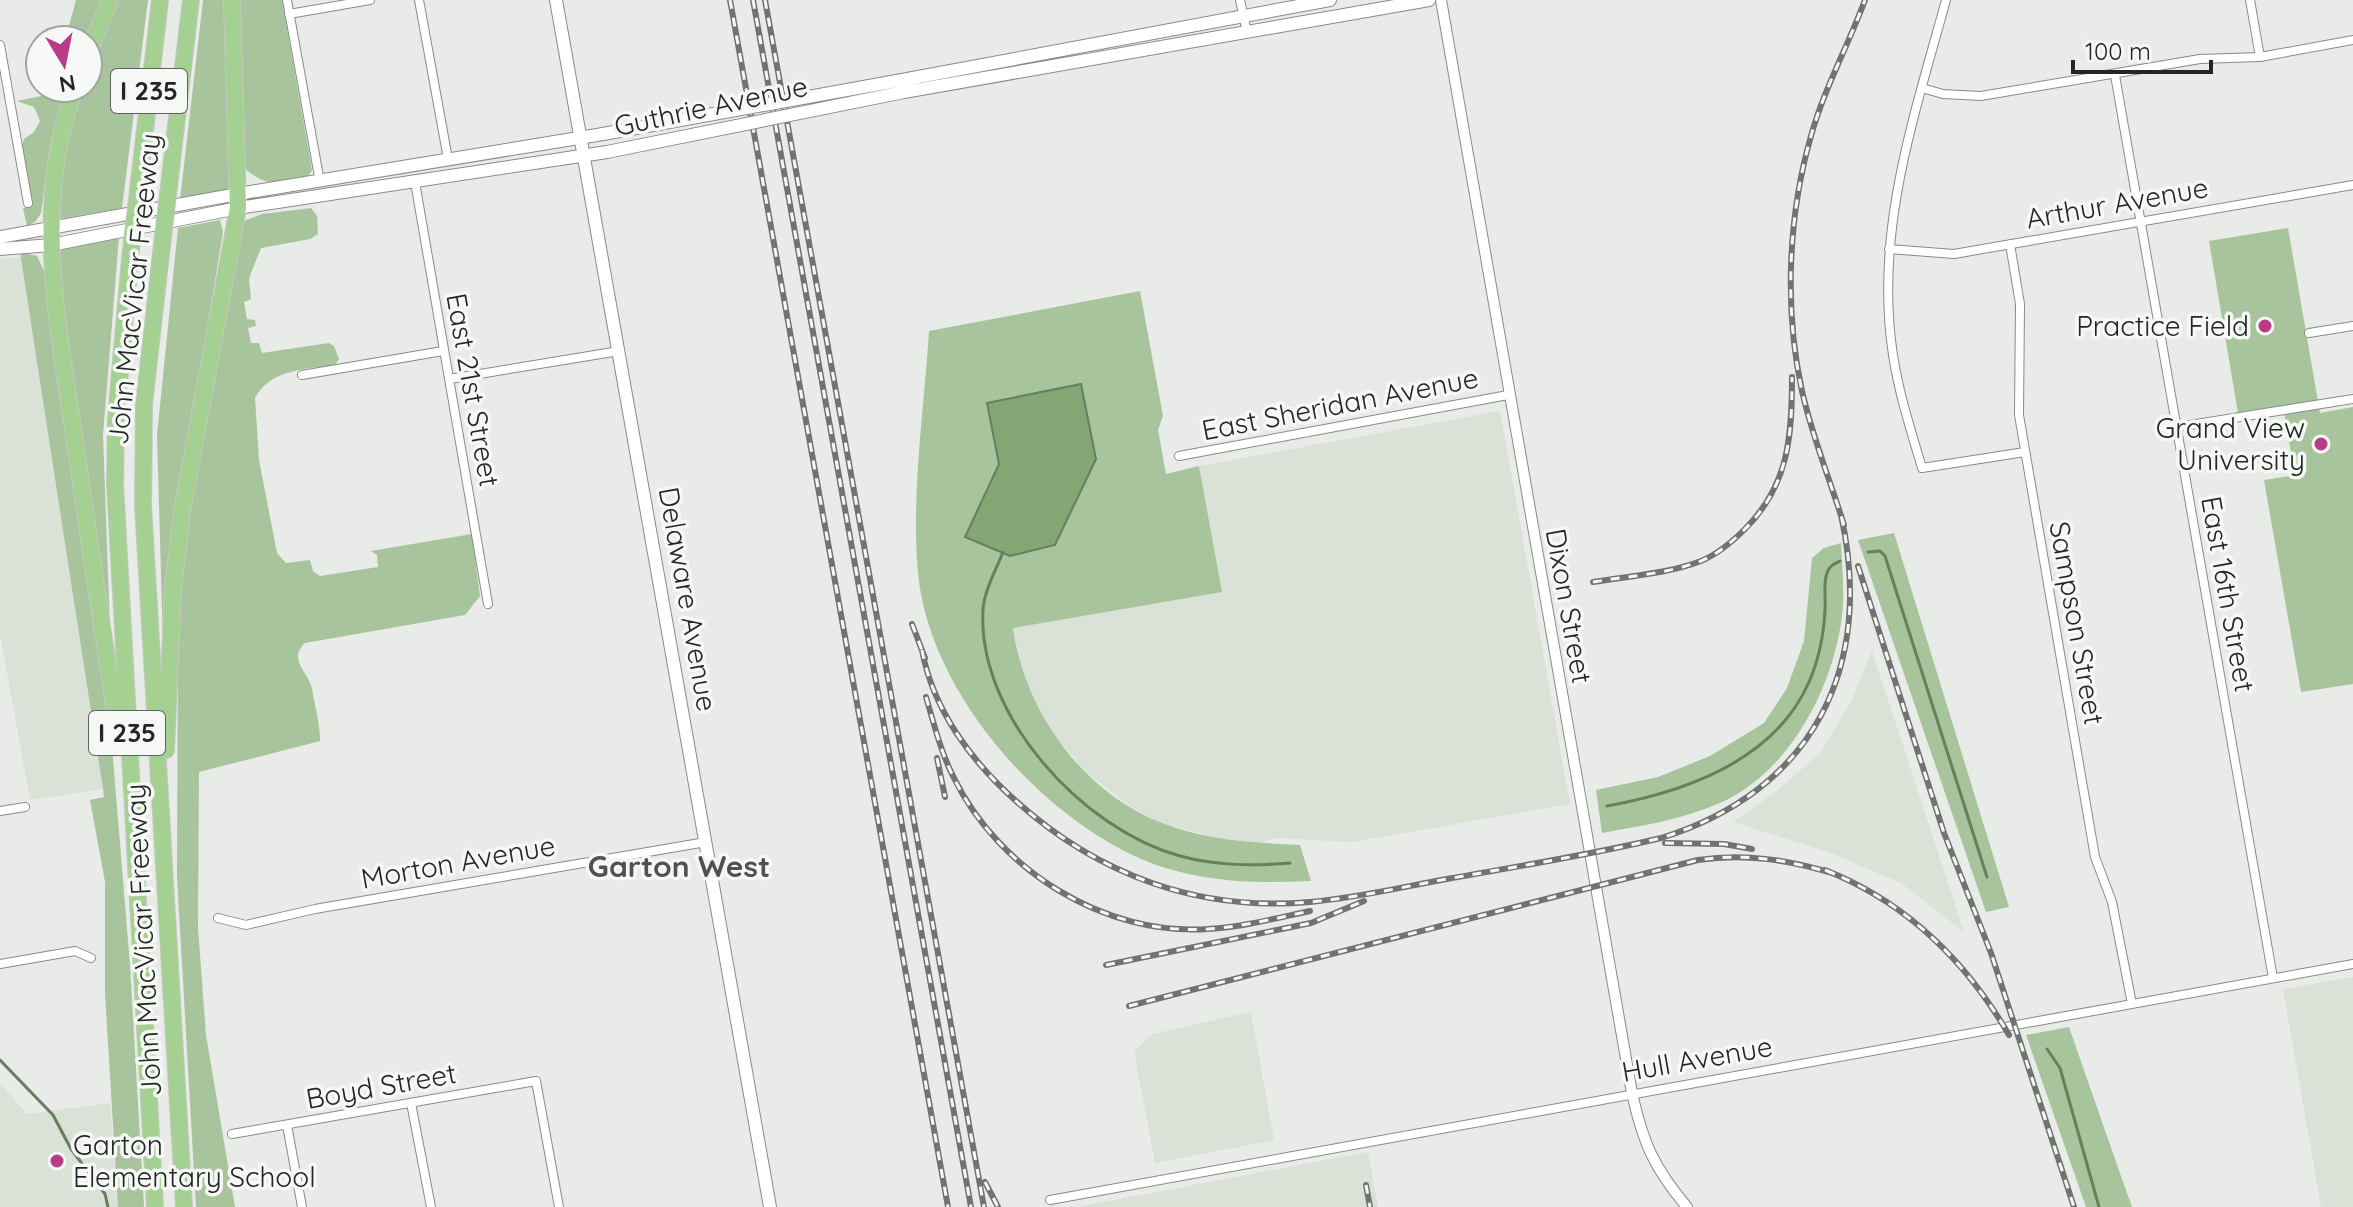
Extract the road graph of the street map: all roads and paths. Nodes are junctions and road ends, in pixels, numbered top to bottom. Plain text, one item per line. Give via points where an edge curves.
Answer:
1 (110, 0) edge
2 (160, 0) edge
3 (191, 0) edge
4 (232, 0) edge
5 (287, 0) edge
6 (370, 0) edge
7 (419, 0) edge
8 (556, 0) edge
9 (1240, 0) edge
10 (1330, 0) edge
11 (1429, 0) edge
12 (1441, 0) edge
13 (1946, 0) edge
14 (2250, 0) edge
15 (289, 14) junction
16 (1243, 15) junction
17 (100, 24) edge
18 (1247, 33) junction
19 (2353, 40) edge
20 (0, 45) edge
21 (2260, 57) junction
22 (2115, 75) junction
23 (903, 86) junction
24 (1922, 88) junction
25 (70, 104) edge
26 (581, 138) junction
27 (584, 156) junction
28 (448, 159) junction
29 (320, 182) junction
30 (415, 182) junction
31 (2353, 185) edge
32 (238, 201) junction
33 (28, 203) dead end
34 (2141, 221) junction
35 (50, 227) junction
36 (0, 237) edge
37 (2010, 244) junction
38 (51, 245) junction
39 (0, 249) edge
40 (1889, 249) junction
41 (2353, 326) edge
42 (2309, 333) dead end
43 (443, 351) junction
44 (619, 351) junction
45 (302, 375) dead end
46 (449, 379) junction
47 (1508, 395) junction
48 (2353, 399) edge
49 (2177, 427) junction
50 (2025, 452) junction
51 (1179, 456) dead end
52 (488, 604) dead end
53 (25, 807) dead end
54 (0, 811) edge
55 (162, 824) junction
56 (132, 825) junction
57 (706, 842) junction
58 (218, 918) dead end
59 (91, 958) dead end
60 (0, 964) edge
61 (2353, 964) edge
62 (2273, 978) junction
63 (2132, 1004) junction
64 (1632, 1093) junction
65 (411, 1103) junction
66 (287, 1125) junction
67 (232, 1134) dead end
68 (1050, 1200) dead end
69 (155, 1207) edge
70 (184, 1207) edge
71 (302, 1207) edge
72 (431, 1207) edge
73 (559, 1207) edge
74 (770, 1207) edge
75 (1687, 1207) edge

1 - 17 highway
2 - 56 highway, John MacVicar Freeway / I 235, bridge via 116,418
3 - 55 highway, John MacVicar Freeway / I 235, bridge via 144,404 143,505
4 - 32 highway
5 - 15 street
6 - 15 street
7 - 28 street
8 - 26 main road, Delaware Avenue
9 - 16 street
10 - 16 main road, Guthrie Avenue
11 - 18 main road, Guthrie Avenue
12 - 47 street, Dixon Street
13 - 24 street
14 - 21 street
15 - 29 street
16 - 18 street
16 - 23 main road, Guthrie Avenue
18 - 23 main road, Guthrie Avenue
19 - 21 street
20 - 33 street
21 - 22 street via 2200,59
22 - 24 street via 1981,96
22 - 34 street, East 16th Street
23 - 26 main road, Guthrie Avenue, bridge
23 - 27 main road, Guthrie Avenue, bridge
24 - 40 street via 1893,203
25 - 35 highway via 58,143
26 - 27 main road, Delaware Avenue
26 - 28 main road, Guthrie Avenue
27 - 30 main road, Guthrie Avenue
27 - 44 main road, Delaware Avenue
28 - 29 main road, Guthrie Avenue
29 - 32 main road, Guthrie Avenue
30 - 32 main road, Guthrie Avenue
30 - 43 street, East 21st Street
31 - 34 street, Arthur Avenue
32 - 35 main road, Guthrie Avenue
32 - 38 main road, Guthrie Avenue
32 - 55 highway via 182,511 173,588
34 - 37 street, Arthur Avenue
34 - 49 street, East 16th Street
35 - 36 main road, Guthrie Avenue
35 - 38 highway
37 - 40 street, Arthur Avenue via 1954,254
37 - 50 street, Sampson Street via 2020,304 2017,392
38 - 39 main road, Guthrie Avenue
38 - 56 highway via 50,268
40 - 50 street via 1893,352 1922,468
41 - 42 street
43 - 45 street
43 - 46 street, East 21st Street
44 - 46 street
44 - 57 main road, Delaware Avenue
46 - 52 street, East 21st Street
47 - 51 street, East Sheridan Avenue
47 - 64 street, Dixon Street
48 - 49 street
49 - 62 street, East 16th Street
50 - 63 street, Sampson Street via 2095,857 2112,902
53 - 54 street
55 - 70 highway, John MacVicar Freeway / I 235
56 - 69 highway, John MacVicar Freeway / I 235
57 - 58 street, Morton Avenue via 246,925
57 - 74 main road, Delaware Avenue
59 - 60 street via 75,951
61 - 62 street, Hull Avenue
62 - 63 street, Hull Avenue
63 - 64 street, Hull Avenue
64 - 68 street, Hull Avenue
64 - 75 street, Dixon Street via 1652,1160
65 - 66 street, Boyd Street
65 - 72 street
65 - 73 street, Boyd Street via 536,1081
66 - 67 street, Boyd Street
66 - 71 street

